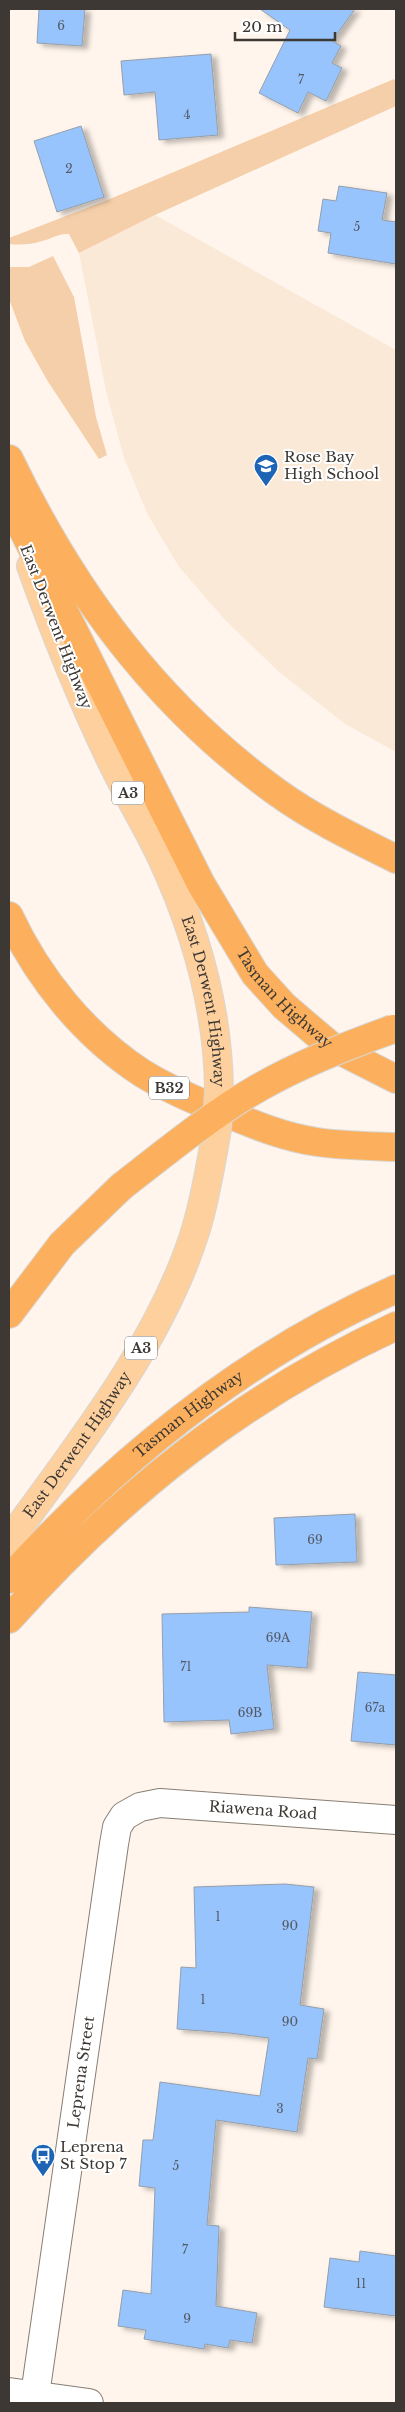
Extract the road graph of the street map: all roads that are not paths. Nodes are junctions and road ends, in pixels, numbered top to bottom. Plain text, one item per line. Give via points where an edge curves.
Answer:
1 (9, 458) edge
2 (9, 503) edge
3 (396, 860) edge
4 (9, 916) edge
5 (395, 1029) edge
6 (396, 1079) edge
7 (396, 1147) edge
8 (396, 1289) edge
9 (9, 1314) edge
10 (396, 1326) edge
11 (9, 1541) edge
12 (9, 1579) edge
13 (9, 1619) edge
14 (130, 1812) joint
15 (396, 1820) edge
16 (22, 2393) edge
17 (89, 2403) edge

1 - 3 highway via 50,537 85,594 118,640 180,712 225,753 279,794
2 - 6 highway, Tasman Highway / A3 via 201,884 255,974 284,1006 331,1046
2 - 11 main road, East Derwent Highway / A3, bridge via 66,661 160,855 196,945 215,1025 219,1089 217,1129 208,1184 196,1230 177,1277 149,1334 70,1457
4 - 7 highway, B32 via 29,955 76,1017 142,1072 182,1095 269,1131 317,1142
5 - 9 highway, Tasman Highway, bridge via 313,1060 260,1087 208,1121 121,1187 62,1244
8 - 12 highway, Tasman Highway via 316,1328 186,1412 100,1486
10 - 13 highway, Tasman Highway via 303,1374 196,1444 83,1540
14 - 15 street, Riawena Road via 149,1805 178,1803
14 - 16 street, Leprena Street via 119,1823 114,1844
16 - 17 street

